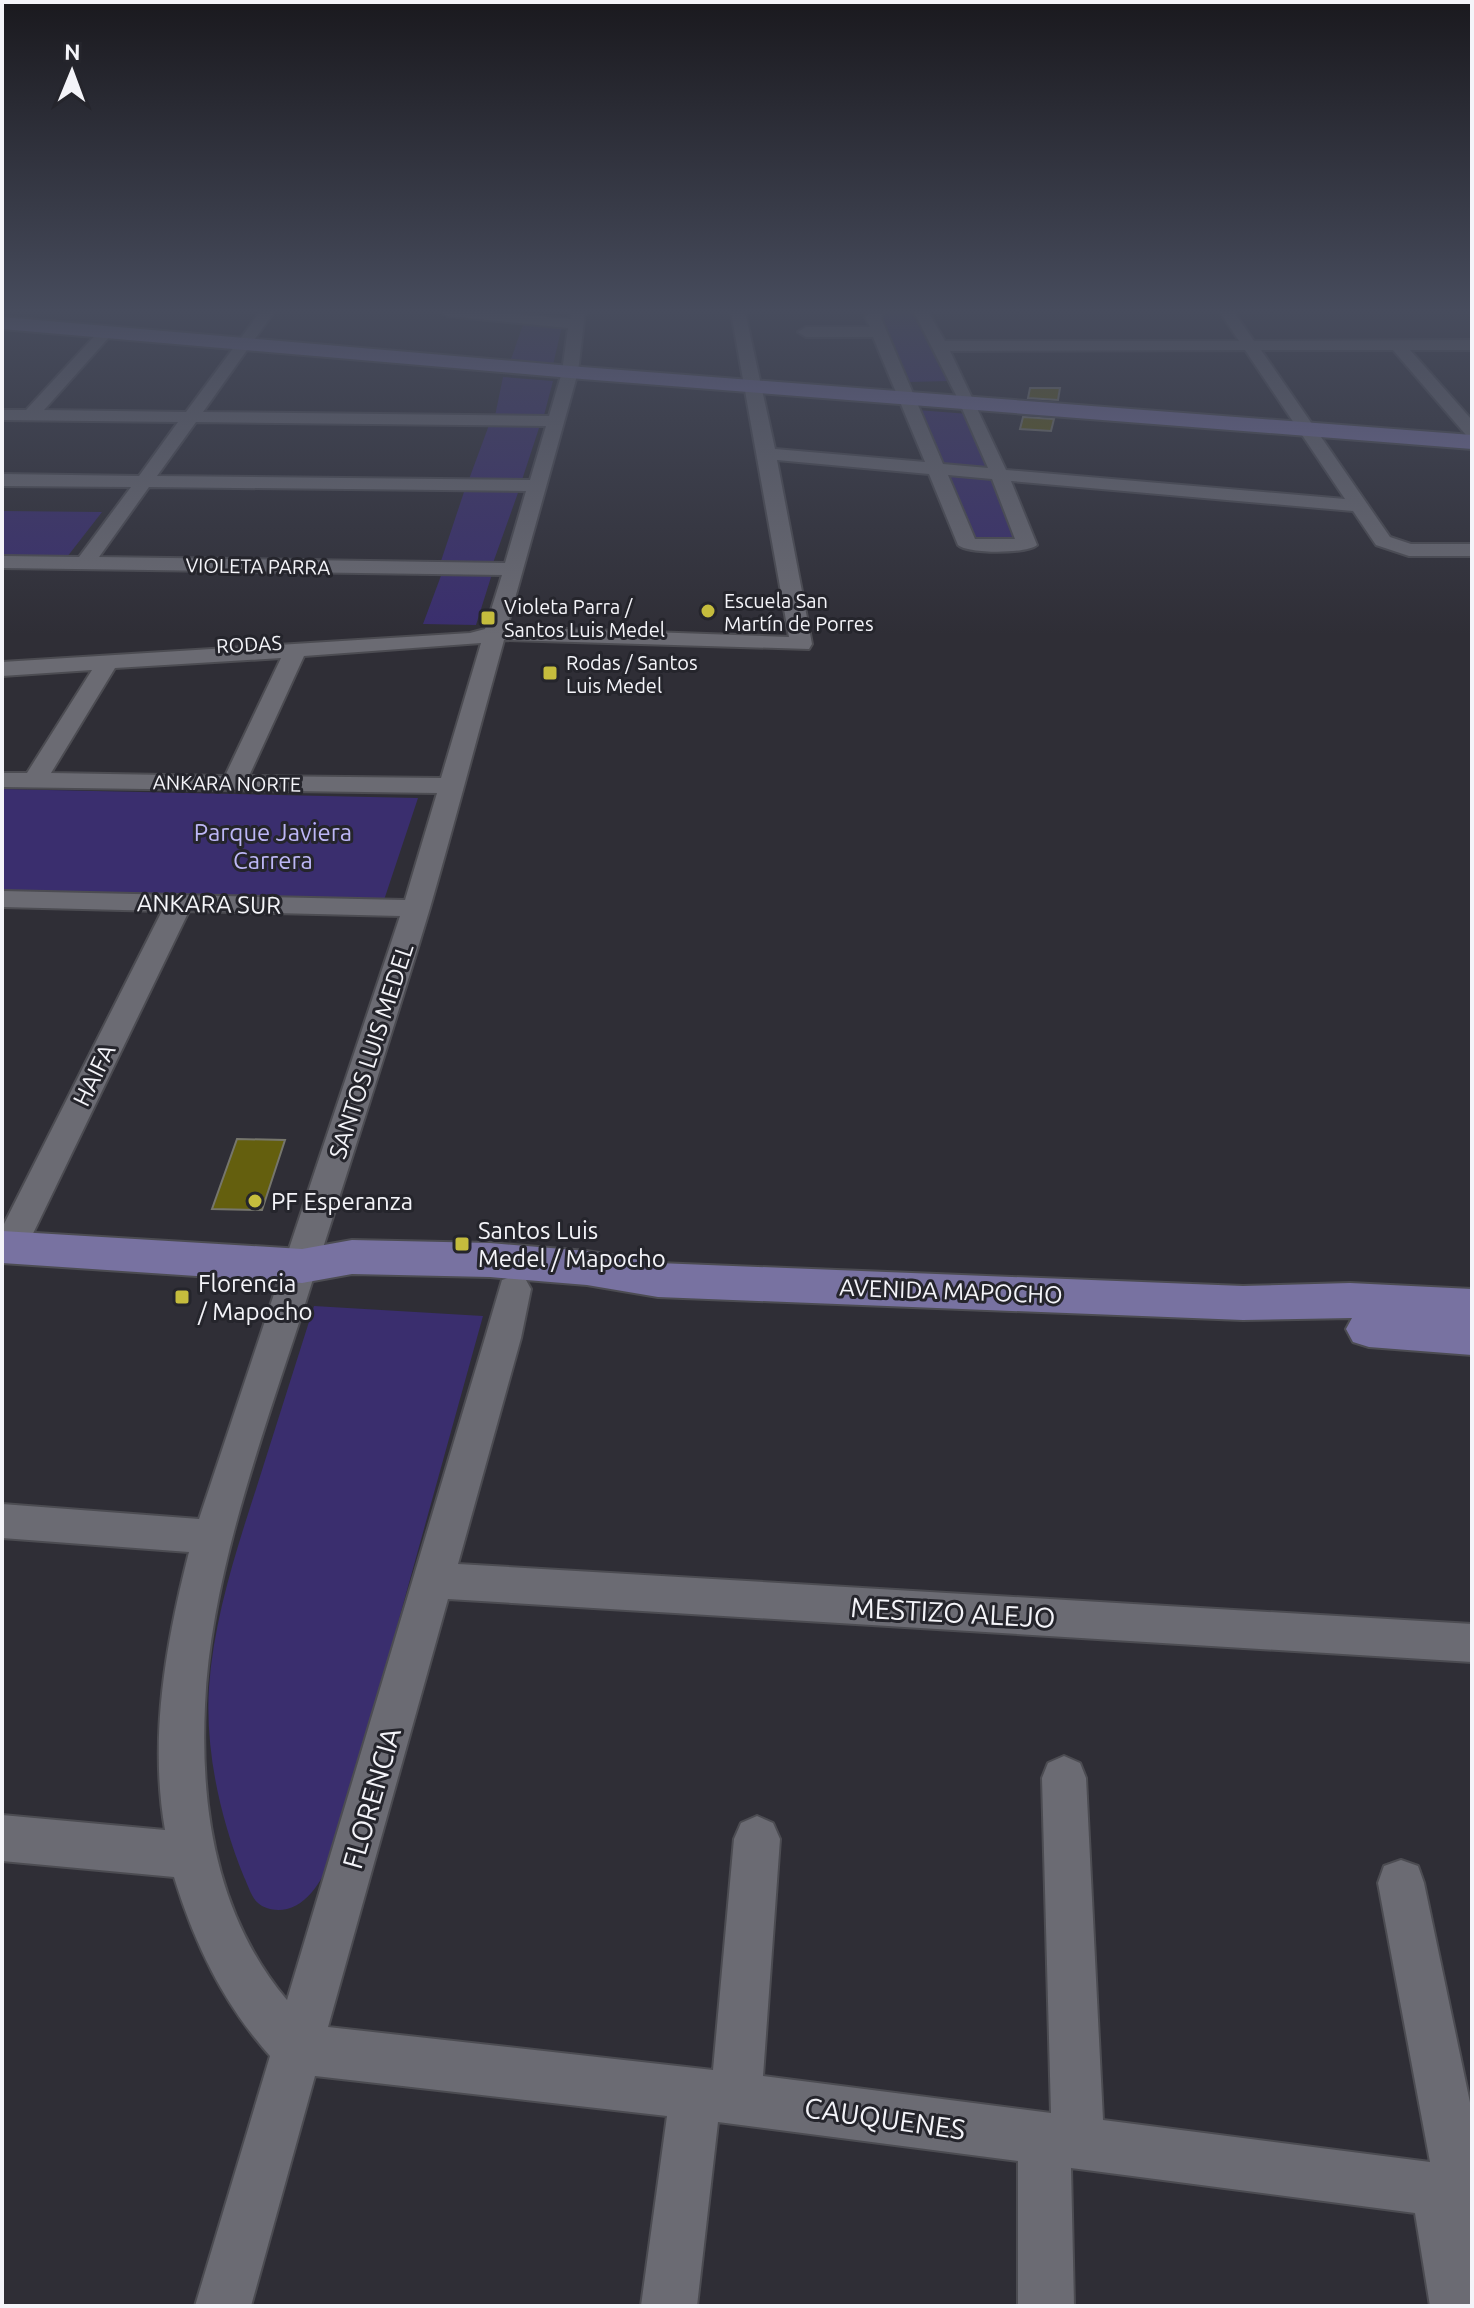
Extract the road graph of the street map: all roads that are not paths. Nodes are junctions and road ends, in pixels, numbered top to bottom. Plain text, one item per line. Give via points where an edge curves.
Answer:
1 (189, 420) edge
2 (438, 420) edge
3 (759, 420) edge
4 (916, 420) edge
5 (975, 420) edge
6 (1184, 420) edge
7 (1299, 420) edge
8 (556, 421) joint
9 (1305, 429) junction
10 (1472, 442) edge
11 (767, 454) junction
12 (938, 469) junction
13 (1000, 474) junction
14 (2, 480) edge
15 (145, 481) junction
16 (538, 486) junction
17 (1359, 506) junction
18 (1472, 550) edge
19 (2, 562) edge
20 (85, 563) junction
21 (514, 569) junction
22 (496, 631) junction
23 (295, 651) junction
24 (2, 659) edge
25 (108, 662) junction
26 (2, 669) edge
27 (2, 780) edge
28 (35, 780) junction
29 (234, 783) junction
30 (452, 786) junction
31 (2, 899) edge
32 (179, 903) junction
33 (416, 908) junction
34 (6, 1247) edge
35 (302, 1266) junction
36 (502, 1274) junction
37 (1243, 1303) junction
38 (1472, 1307) edge
39 (1472, 1337) edge
40 (2, 1521) edge
41 (213, 1537) junction
42 (433, 1580) junction
43 (1472, 1643) edge
44 (1064, 1778) dead end
45 (2, 1838) edge
46 (757, 1839) dead end
47 (193, 1856) junction
48 (1401, 1883) dead end
49 (298, 2049) junction
50 (716, 2096) junction
51 (1061, 2140) junction
52 (1457, 2192) edge
53 (223, 2306) edge
54 (669, 2306) edge
55 (1046, 2306) edge
56 (1458, 2306) edge

1 - 15 street
2 - 8 street
3 - 11 street
4 - 12 street
5 - 13 street
6 - 9 main road
7 - 9 street
8 - 16 street, SANTOS LUIS MEDEL
9 - 10 main road
9 - 17 street
11 - 12 street
11 - 22 street via 801,644
12 - 13 street
12 - 13 street via 968,545 1027,545
13 - 17 street
14 - 15 street
15 - 16 street
15 - 20 street
16 - 21 street, SANTOS LUIS MEDEL
17 - 18 street via 1383,541 1409,550
19 - 20 street, VIOLETA PARRA
20 - 21 street, VIOLETA PARRA
21 - 22 street, SANTOS LUIS MEDEL
22 - 23 street, RODAS via 470,639
22 - 24 street, RODAS
22 - 30 street, SANTOS LUIS MEDEL
23 - 25 street, RODAS
23 - 29 street
25 - 26 street, RODAS
25 - 28 street
27 - 28 street, ANKARA NORTE
28 - 29 street, ANKARA NORTE
29 - 30 street, ANKARA NORTE
30 - 33 street, SANTOS LUIS MEDEL
31 - 32 street, ANKARA SUR
32 - 33 street, ANKARA SUR
32 - 34 street, HAIFA
33 - 35 street, SANTOS LUIS MEDEL
34 - 35 main road, AVENIDA MAPOCHO
35 - 36 main road, AVENIDA MAPOCHO via 340,1278
35 - 41 street, SANTOS LUIS MEDEL
36 - 37 main road, AVENIDA MAPOCHO via 609,1287 658,1280
36 - 42 street, FLORENCIA via 503,1338
37 - 38 main road, AVENIDA MAPOCHO via 1325,1299
37 - 39 main road, AVENIDA MAPOCHO via 1336,1326
40 - 41 street
41 - 47 street, SANTOS LUIS MEDEL via 188,1642 183,1697 183,1762
42 - 43 street, MESTIZO ALEJO
42 - 49 street, FLORENCIA
44 - 51 street
45 - 47 street
46 - 50 street
47 - 49 street, SANTOS LUIS MEDEL via 203,1895 236,1971 263,2012
48 - 52 street
49 - 50 street, CAUQUENES
49 - 53 street, FLORENCIA
50 - 51 street, CAUQUENES
50 - 54 street
51 - 52 street, CAUQUENES
51 - 55 street
52 - 56 street

